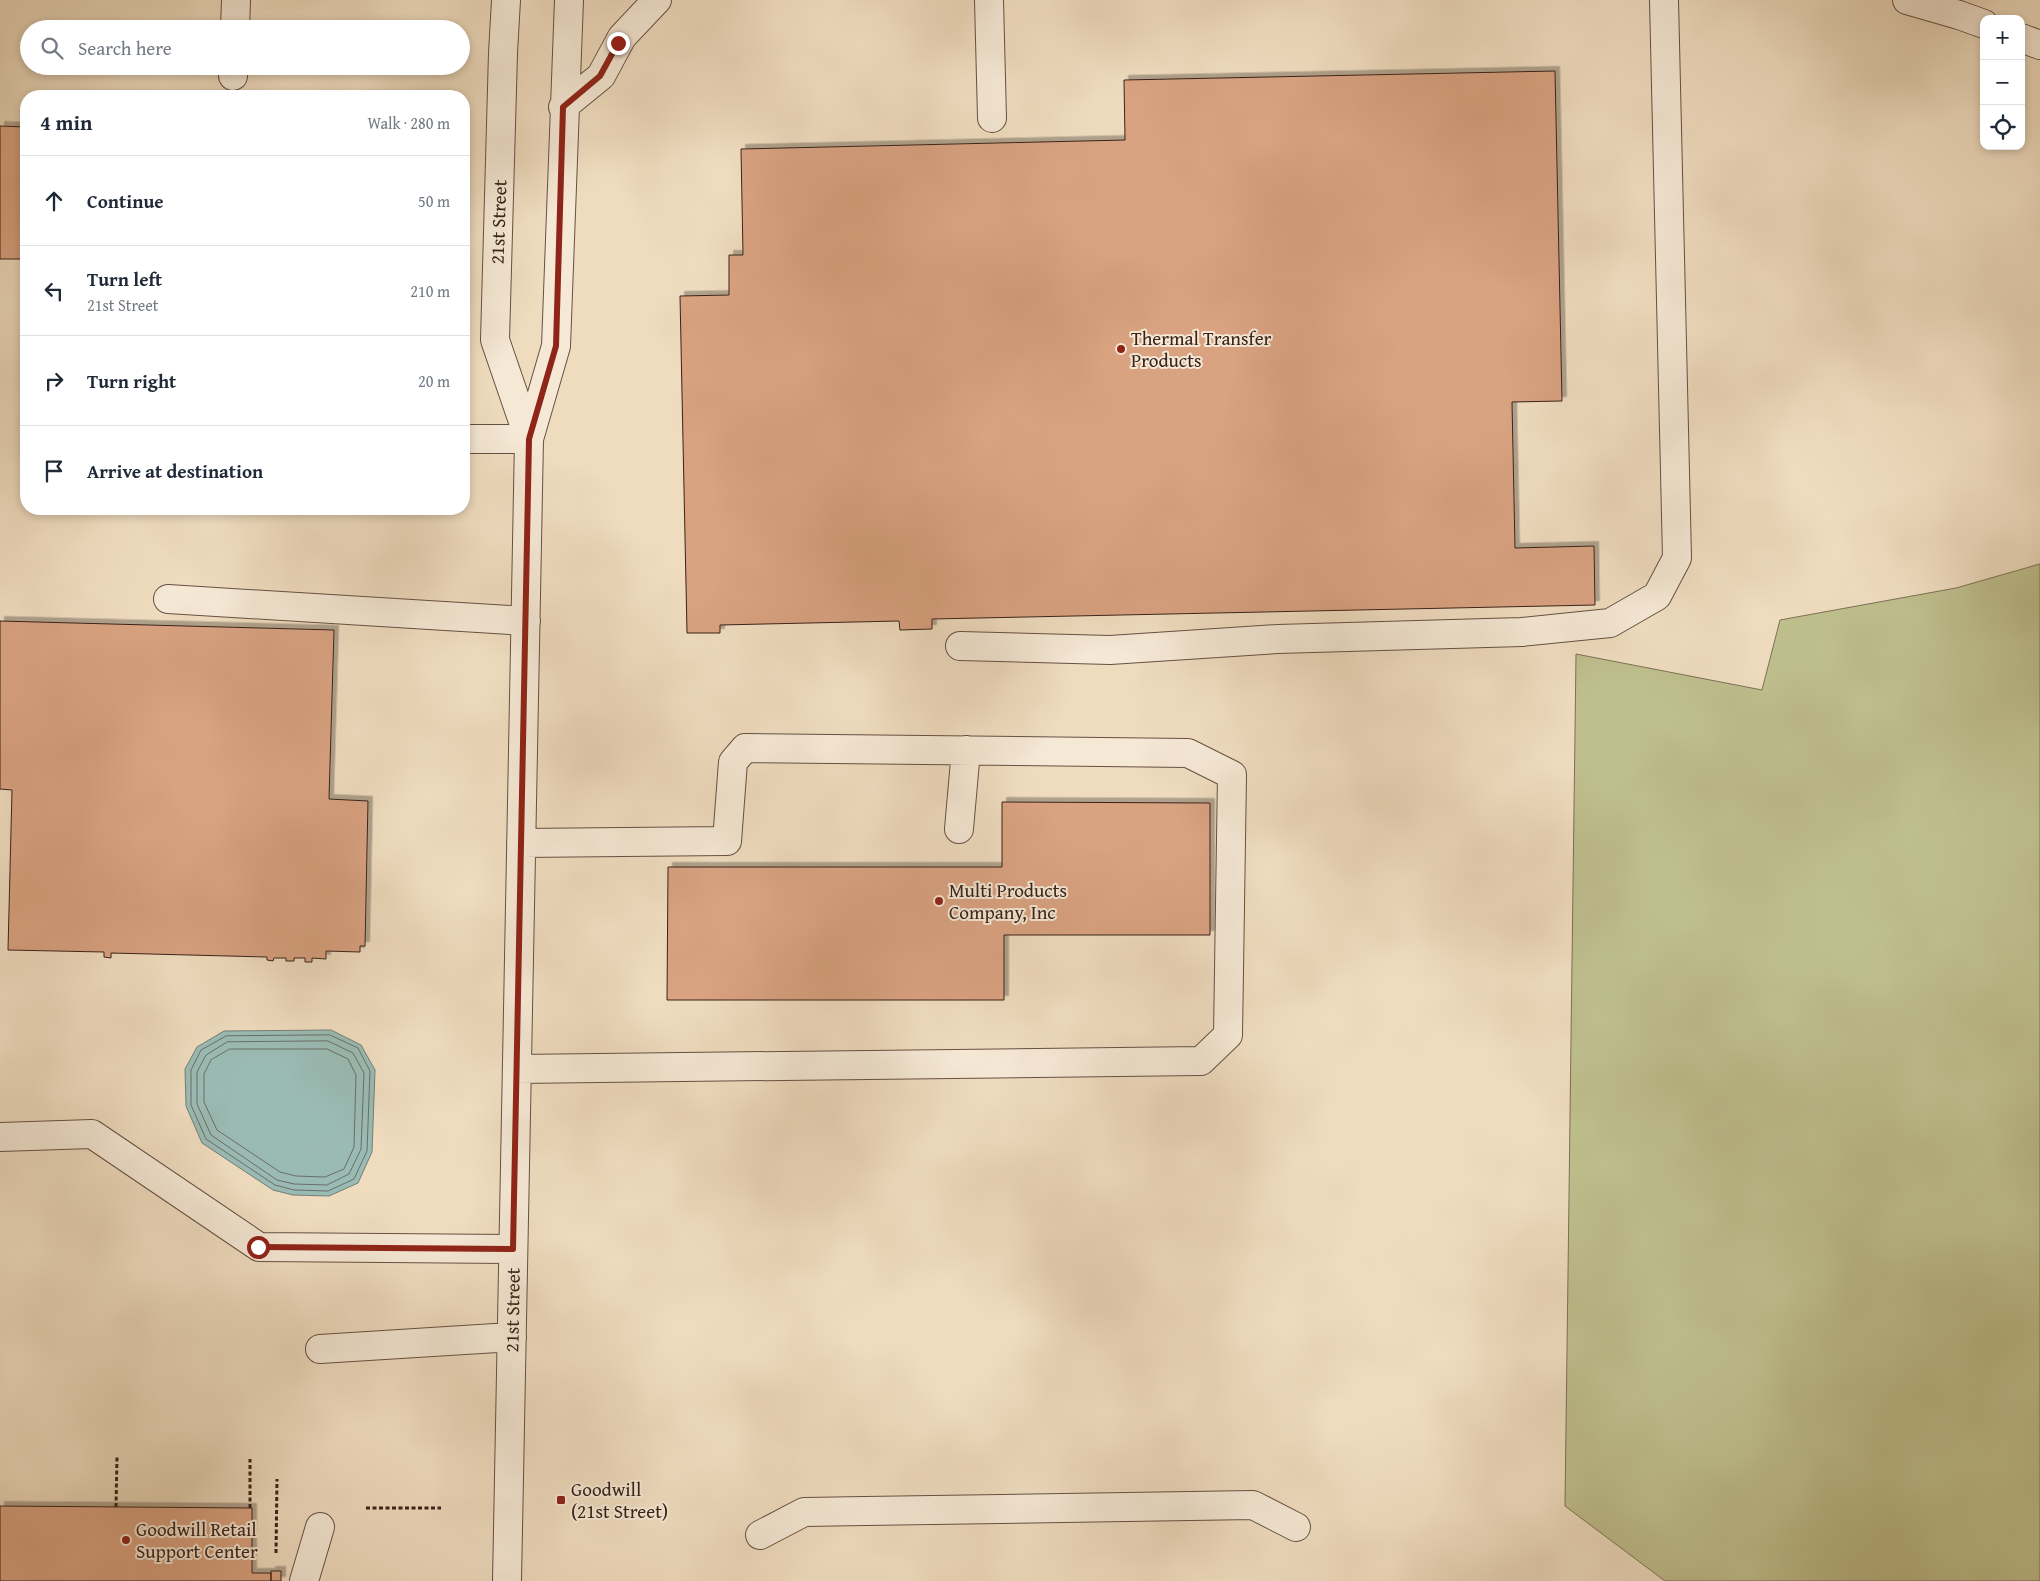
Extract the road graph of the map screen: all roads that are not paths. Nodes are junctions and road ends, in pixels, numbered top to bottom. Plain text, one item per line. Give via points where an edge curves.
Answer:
1 (236, 0) edge
2 (506, 0) edge
3 (569, 0) edge
4 (657, 0) edge
5 (989, 0) edge
6 (1664, 0) edge
7 (1908, 0) edge
8 (235, 20) edge
9 (1980, 22) edge
10 (2025, 39) edge
11 (2040, 45) edge
12 (563, 107) junction
13 (992, 118) dead end
14 (470, 439) edge
15 (529, 439) junction
16 (168, 599) dead end
17 (526, 621) junction
18 (960, 646) dead end
19 (966, 750) junction
20 (959, 830) dead end
21 (521, 843) junction
22 (517, 1069) junction
23 (0, 1136) edge
24 (513, 1249) junction
25 (512, 1337) junction
26 (320, 1349) dead end
27 (320, 1527) dead end
28 (1296, 1527) dead end
29 (760, 1535) dead end
30 (304, 1581) edge
31 (507, 1581) edge

1 - 8 street
2 - 15 street, 21st Street via 495,340
3 - 12 street, 21st Street
4 - 12 street via 622,37 600,76
5 - 13 street
6 - 18 street via 1677,558 1657,596 1610,623 1522,632 1278,639 1110,650
7 - 9 street
10 - 11 street
12 - 15 street, 21st Street via 556,346
14 - 15 street
15 - 17 street, 21st Street
16 - 17 street
17 - 21 street, 21st Street
19 - 20 street
19 - 21 street via 745,748 733,762 728,841
19 - 22 street via 1188,753 1232,775 1228,1035 1201,1061
21 - 22 street, 21st Street
22 - 24 street, 21st Street
23 - 24 street via 92,1134 258,1247
24 - 25 street, 21st Street
25 - 26 street
25 - 31 street, 21st Street
27 - 30 street
28 - 29 street via 1253,1505 804,1512

